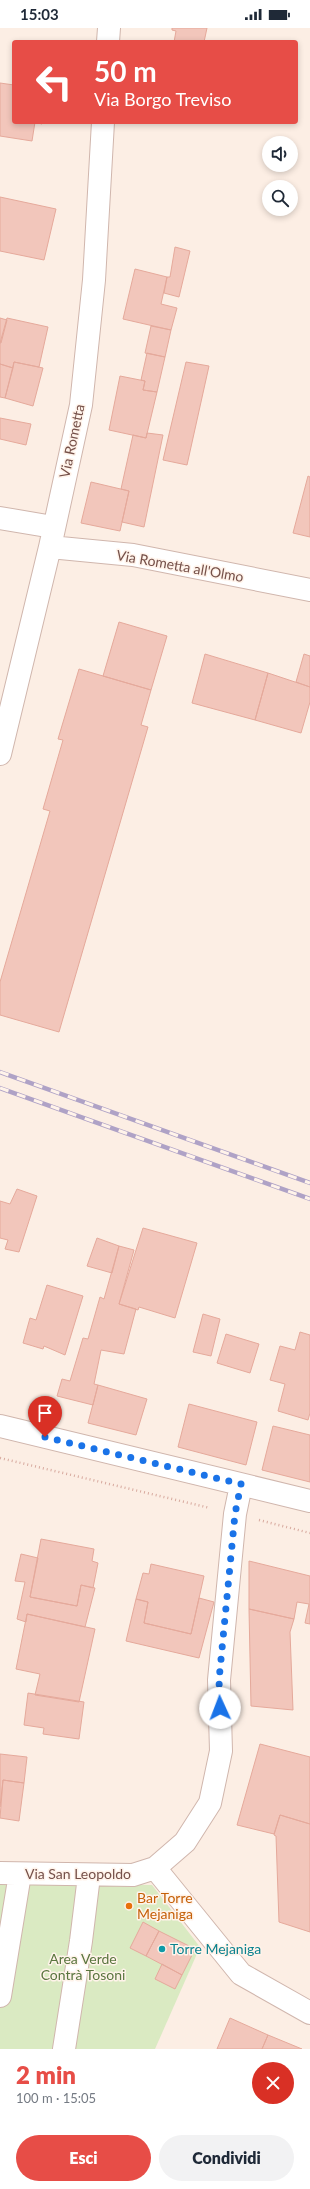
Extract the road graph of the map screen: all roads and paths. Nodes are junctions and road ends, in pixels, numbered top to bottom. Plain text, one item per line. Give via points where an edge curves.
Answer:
1 (109, 28) edge
2 (108, 40) edge
3 (103, 124) edge
4 (0, 518) edge
5 (51, 537) junction
6 (310, 590) edge
7 (0, 754) edge
8 (0, 1426) edge
9 (0, 1458) edge
10 (241, 1484) junction
11 (310, 1501) edge
12 (235, 1514) junction
13 (310, 1533) edge
14 (155, 1868) junction
15 (10, 1874) edge
16 (89, 1876) junction
17 (0, 1996) edge
18 (310, 2013) edge
19 (64, 2049) edge

1 - 2 street
3 - 5 street, Via Rometta via 94,280 81,405
4 - 5 street, Via Rometta all'Olmo
5 - 6 street, Via Rometta all'Olmo
5 - 7 street, Via Rometta
8 - 10 street
9 - 12 path
10 - 11 street
10 - 12 street, Via San Leopoldo
12 - 13 path
12 - 14 street, Via San Leopoldo via 219,1680 221,1751 210,1803 185,1842
14 - 16 street, Via San Leopoldo via 133,1875
14 - 18 street via 241,1974
15 - 16 street, Via San Leopoldo
15 - 17 street
16 - 19 street

